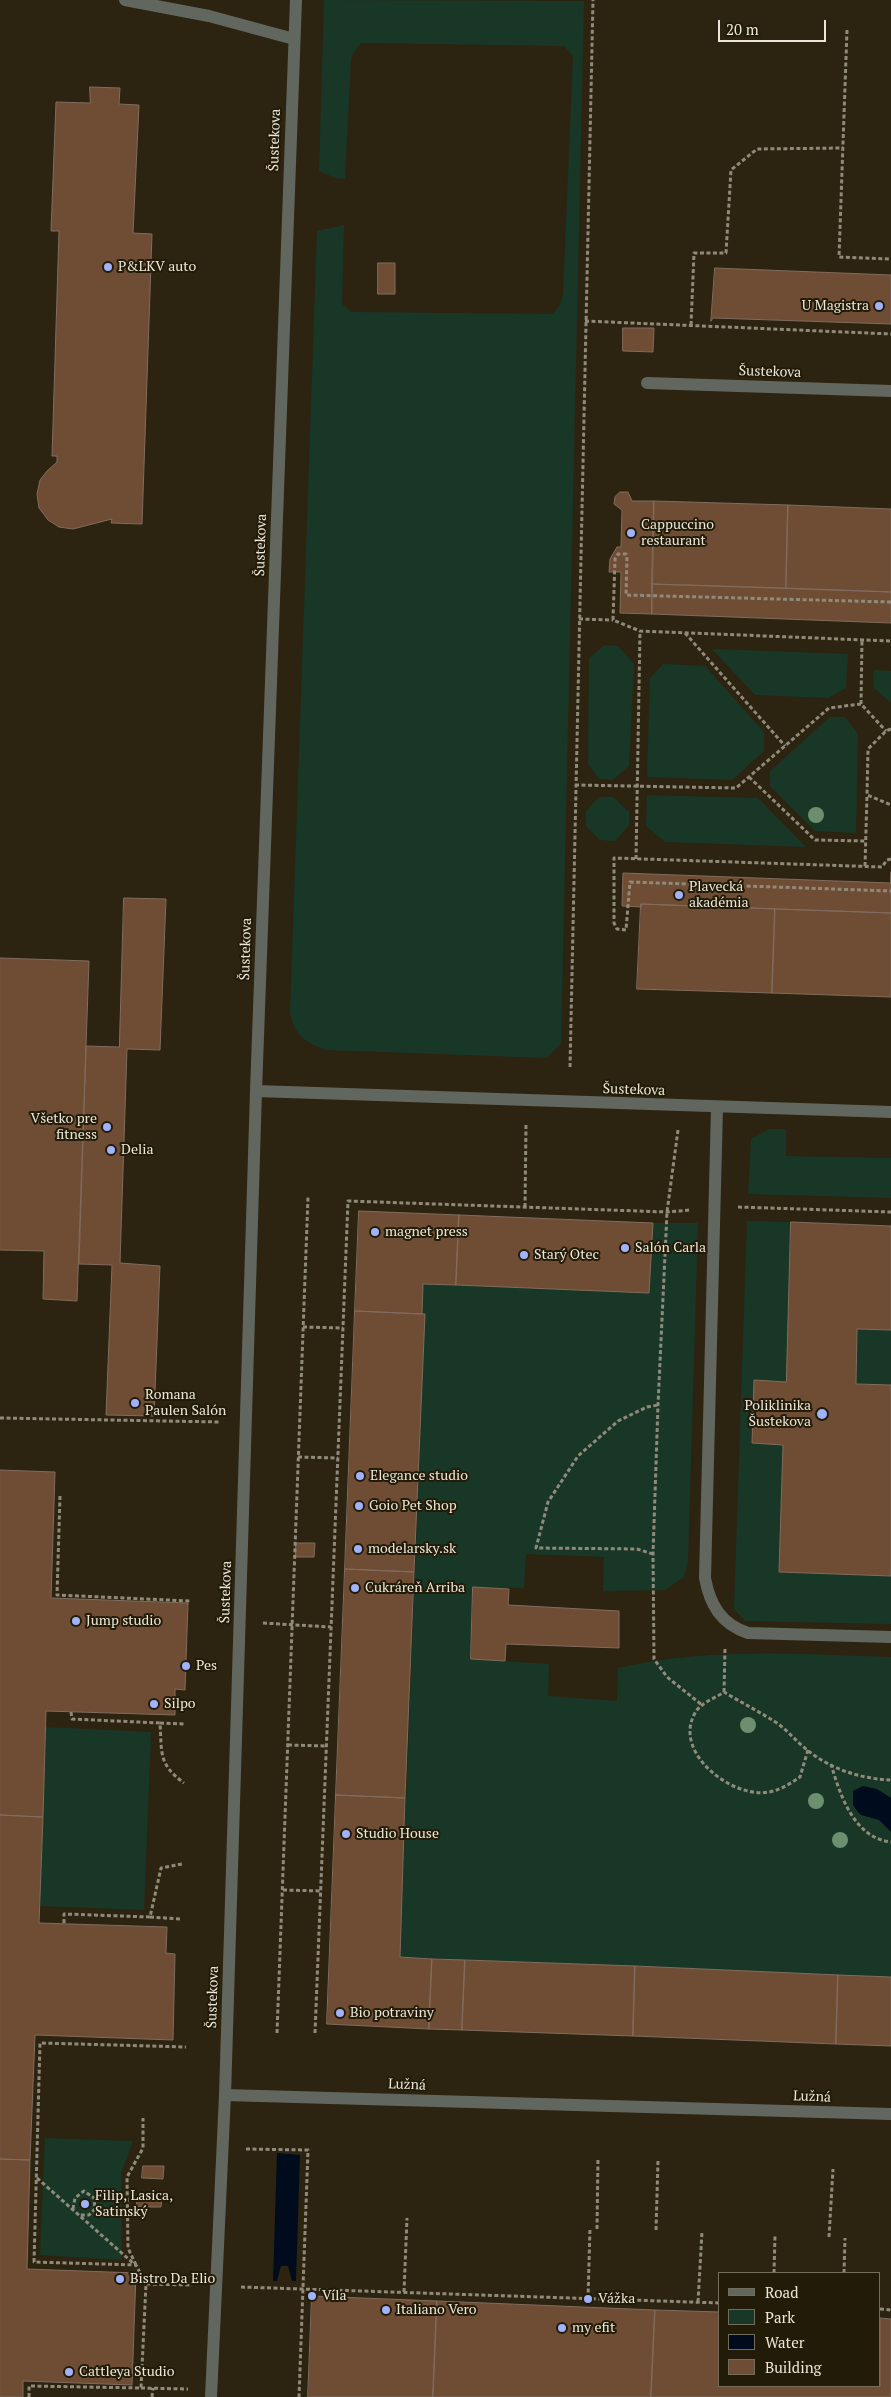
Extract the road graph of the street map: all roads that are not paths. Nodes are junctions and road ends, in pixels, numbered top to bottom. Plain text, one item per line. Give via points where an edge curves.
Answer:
1 (125, 0) edge
2 (296, 0) edge
3 (294, 39) junction
4 (647, 383) dead end
5 (891, 391) edge
6 (256, 1090) junction
7 (717, 1108) junction
8 (891, 1112) edge
9 (891, 1636) edge
10 (225, 2095) junction
11 (891, 2114) edge
12 (211, 2394) edge

1 - 3 street via 209,16
2 - 3 street, Šustekova
3 - 6 street, Šustekova
4 - 5 street, Šustekova
6 - 7 street, Šustekova
6 - 10 street, Šustekova
7 - 8 street, Šustekova
7 - 9 street via 705,1578 709,1597 728,1624 748,1633
10 - 11 street, Lužná
10 - 12 street

